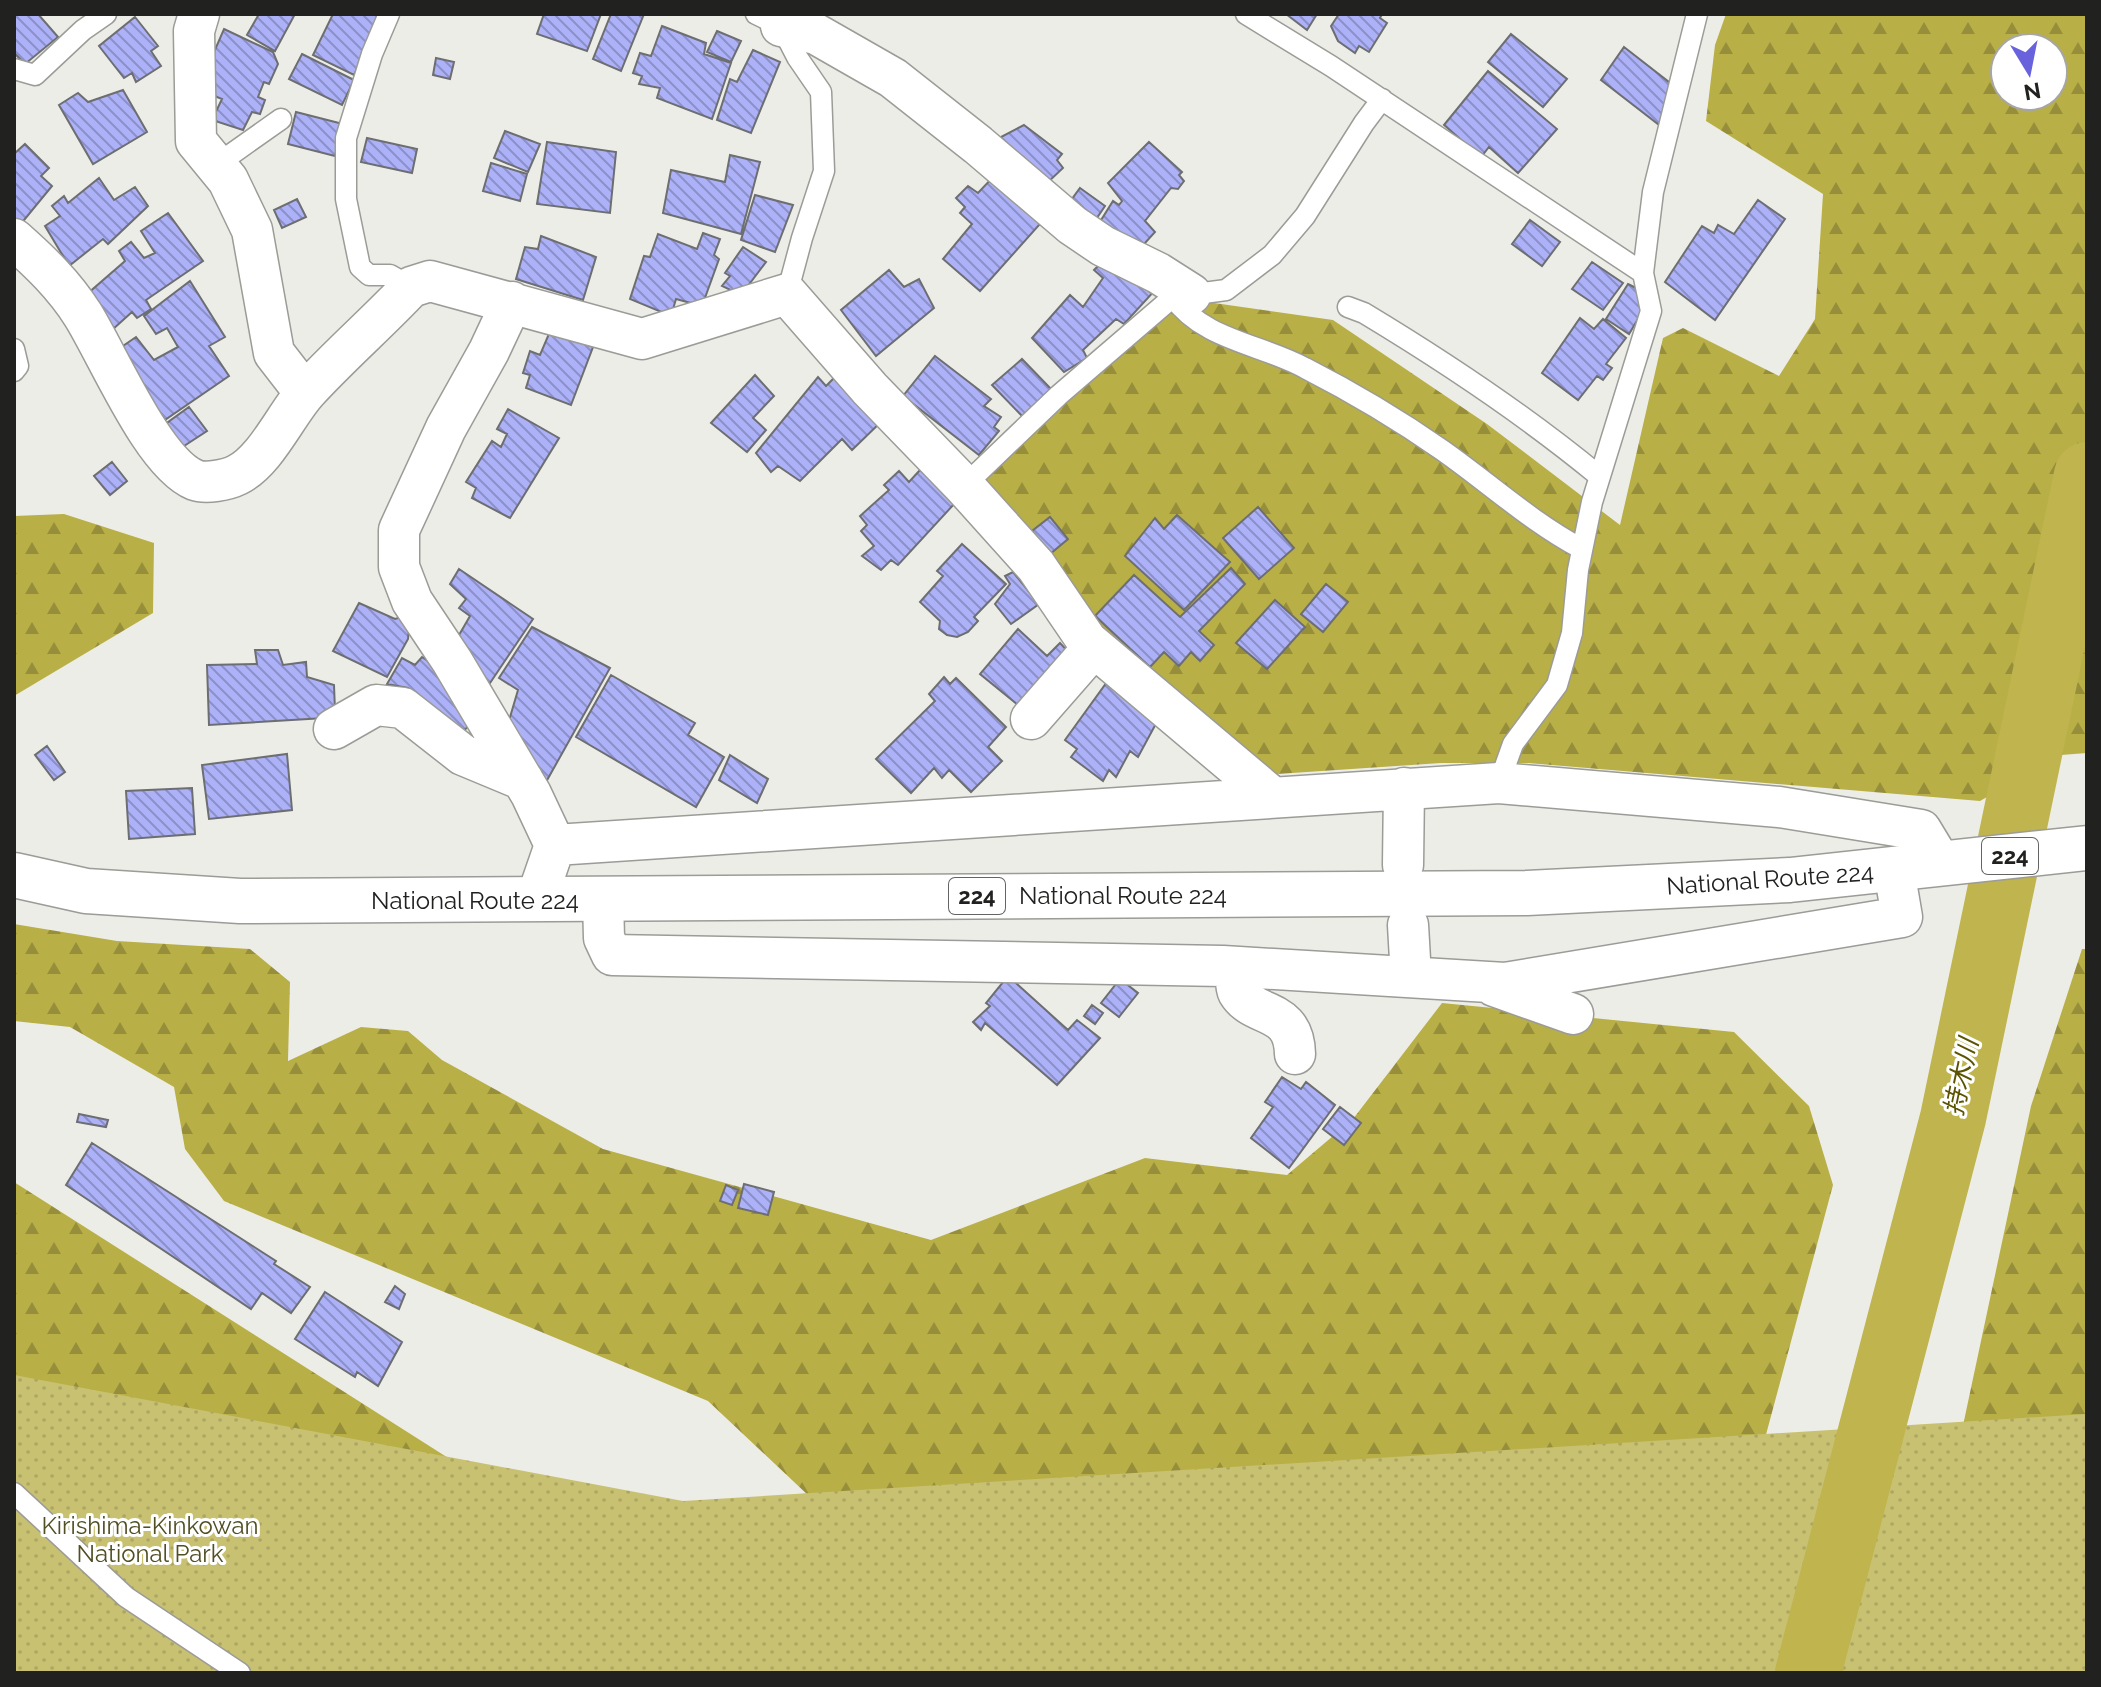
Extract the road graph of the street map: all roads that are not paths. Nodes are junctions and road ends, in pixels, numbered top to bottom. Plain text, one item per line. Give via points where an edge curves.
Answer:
1 (106, 14) edge
2 (199, 14) edge
3 (389, 14) edge
4 (1246, 14) edge
5 (1697, 14) edge
6 (768, 20) edge
7 (14, 69) edge
8 (1382, 99) junction
9 (281, 119) dead end
10 (216, 165) junction
11 (15, 241) edge
12 (1643, 273) junction
13 (411, 287) junction
14 (787, 294) junction
15 (1182, 295) junction
16 (512, 302) junction
17 (1348, 307) dead end
18 (14, 349) edge
19 (14, 371) edge
20 (305, 393) junction
21 (1599, 476) junction
22 (964, 486) junction
23 (1582, 549) junction
24 (1094, 647) junction
25 (1031, 719) dead end
26 (334, 729) dead end
27 (523, 780) junction
28 (1499, 783) junction
29 (1404, 788) junction
30 (1272, 797) junction
31 (555, 845) junction
32 (2083, 848) edge
33 (1941, 863) junction
34 (1403, 865) dead end
35 (1894, 870) junction
36 (14, 875) edge
37 (603, 899) junction
38 (536, 900) junction
39 (1408, 925) dead end
40 (1235, 967) junction
41 (1411, 977) junction
42 (1480, 981) junction
43 (1573, 1014) dead end
44 (1295, 1054) dead end
45 (14, 1493) edge
46 (240, 1673) edge

1 - 7 lane via 35,75
2 - 10 street via 194,31 196,141
3 - 13 lane via 346,138 346,199 360,267 369,275 390,275
4 - 8 lane
5 - 12 lane via 1653,192
6 - 14 lane via 821,92 824,171
6 - 15 street via 816,34 893,78 1072,225 1158,273
8 - 12 lane
8 - 15 lane via 1305,216 1272,255 1226,290
9 - 10 lane
10 - 20 street via 252,230 274,353
11 - 20 street via 49,270 82,314 151,435 174,465 197,481 239,474 266,448
12 - 21 lane via 1651,311
13 - 16 street via 430,281
13 - 20 street
14 - 16 street via 642,339
14 - 22 street
15 - 22 lane via 1050,404
15 - 23 lane via 1184,312 1206,328 1283,356 1394,419 1527,516
16 - 27 street via 399,530 399,567 412,601
17 - 21 lane via 1487,390
18 - 19 lane
21 - 23 lane
22 - 24 street via 1036,566
23 - 28 lane via 1572,633 1557,685 1513,744
24 - 25 street
24 - 30 street
26 - 27 street via 376,705 403,708 463,755
27 - 31 street
28 - 29 street
28 - 33 street via 1779,807 1895,824 1921,830
29 - 30 street
29 - 34 street
30 - 31 street
31 - 38 street
32 - 33 highway, National Route 224 / 224
33 - 35 highway, National Route 224 / 224
35 - 37 highway, National Route 224 / 224 via 1527,893
35 - 42 street via 1902,917 1505,983
36 - 38 highway, National Route 224 / 224 via 86,891 240,901
37 - 38 highway, National Route 224 / 224
37 - 40 street via 604,938 612,955
39 - 41 street
40 - 41 street
40 - 44 street via 1237,990 1290,1030
41 - 42 street
42 - 43 street
45 - 46 lane via 126,1597

